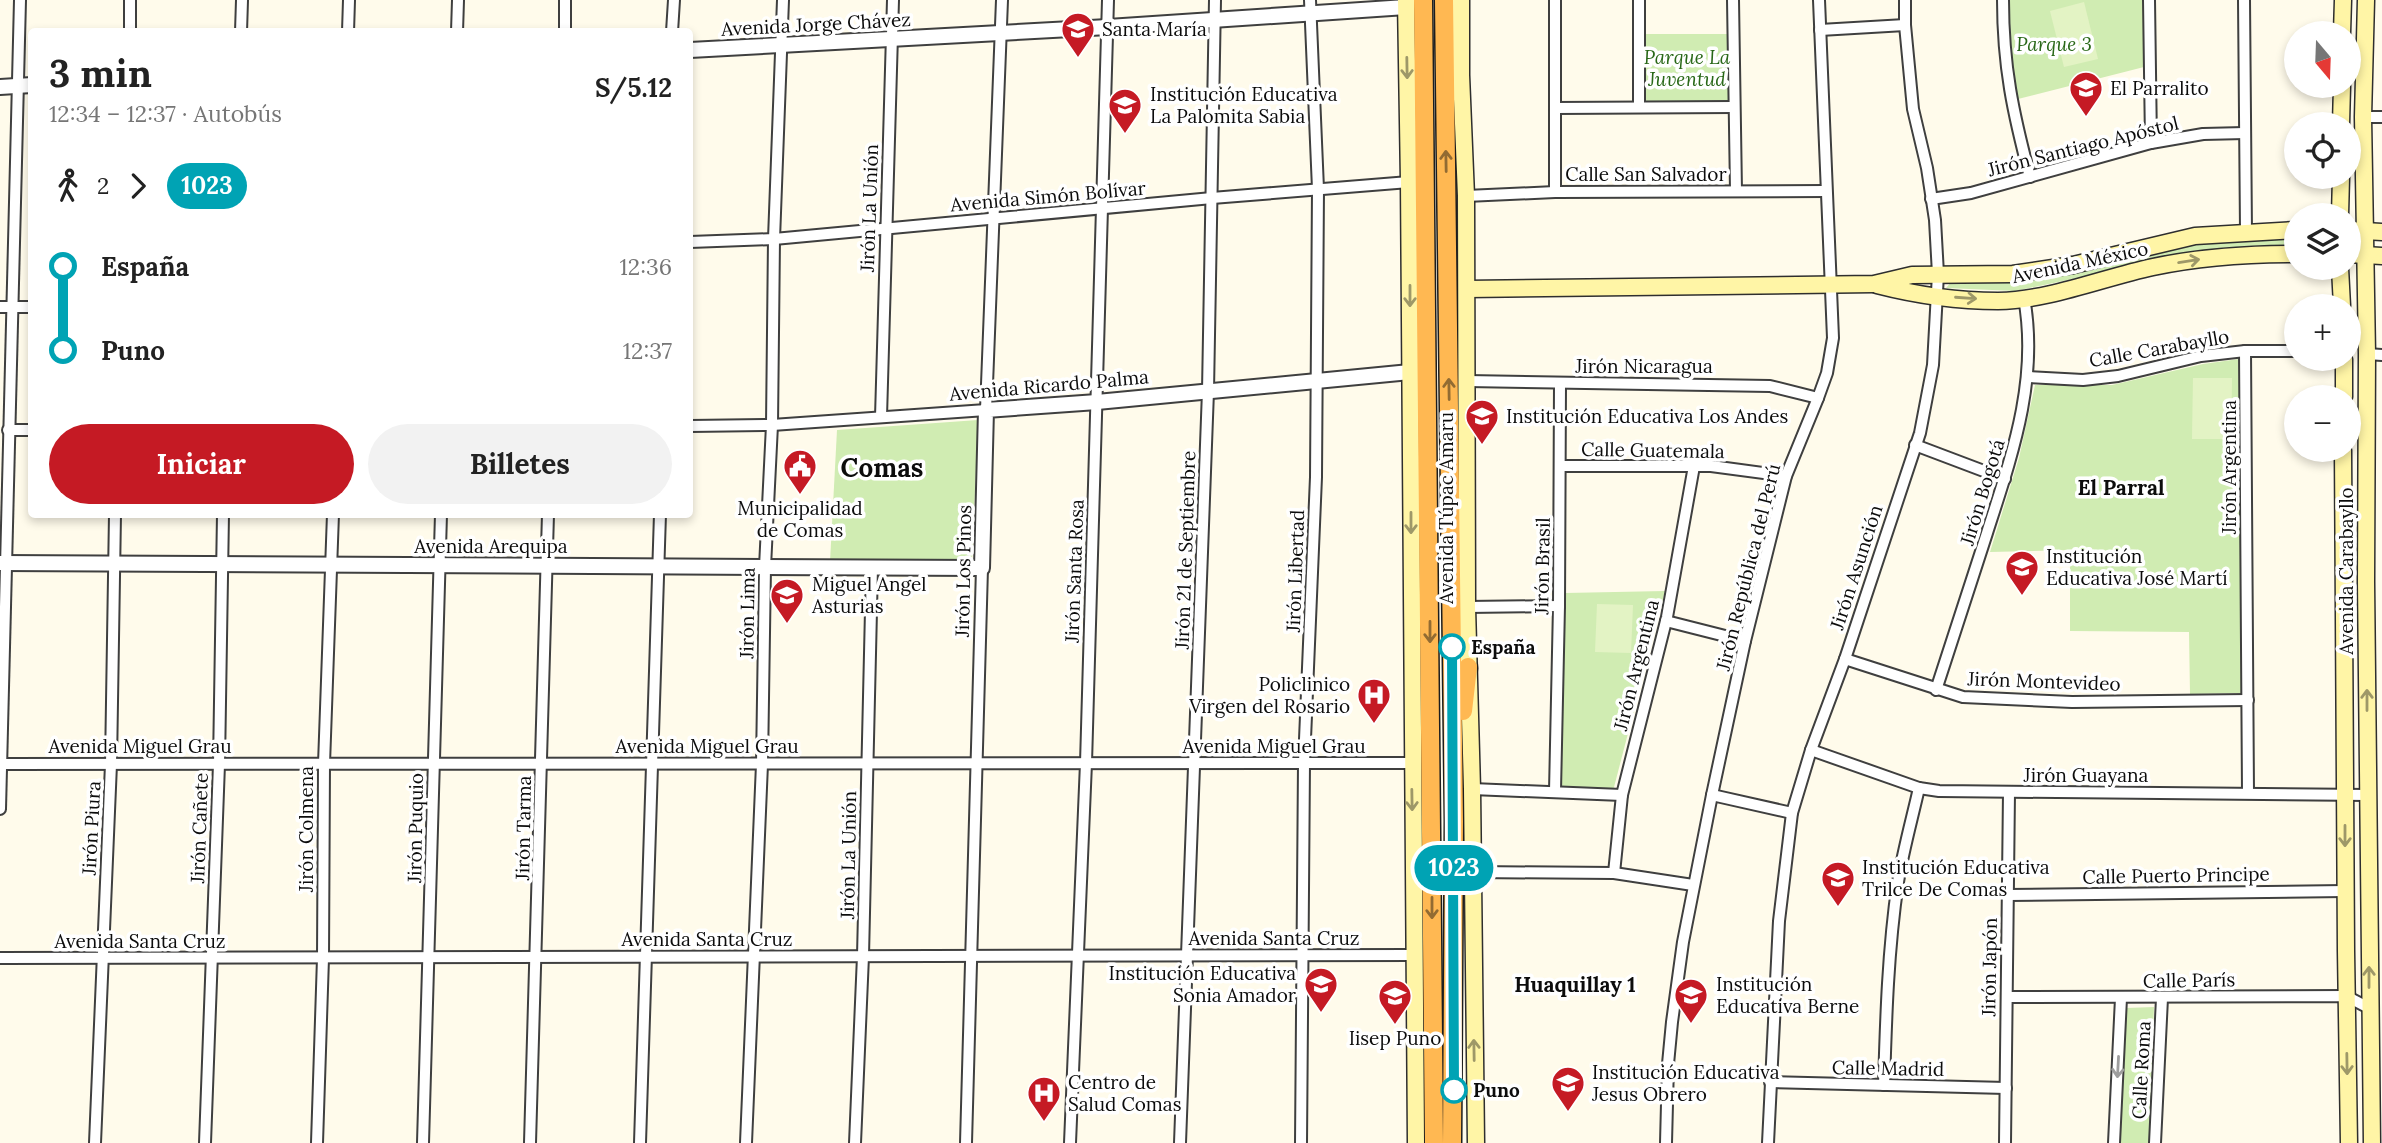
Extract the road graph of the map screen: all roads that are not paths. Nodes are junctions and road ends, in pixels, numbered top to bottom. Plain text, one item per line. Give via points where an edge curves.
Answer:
1 (20, 0) edge
2 (130, 0) edge
3 (242, 0) edge
4 (349, 0) edge
5 (458, 0) edge
6 (565, 0) edge
7 (674, 0) edge
8 (783, 0) edge
9 (893, 0) edge
10 (1002, 0) edge
11 (1108, 0) edge
12 (1215, 0) edge
13 (1423, 0) edge
14 (1444, 0) edge
15 (1461, 0) edge
16 (1555, 0) edge
17 (1639, 0) edge
18 (1733, 0) edge
19 (1819, 0) edge
20 (1905, 0) edge
21 (2003, 0) edge
22 (2149, 0) edge
23 (2244, 0) edge
24 (2343, 0) edge
25 (2366, 0) edge
26 (1406, 3) edge
27 (1310, 7) edge
28 (1216, 20) junction
29 (2342, 21) edge
30 (1905, 25) junction
31 (1108, 27) junction
32 (130, 28) edge
33 (241, 28) edge
34 (348, 28) edge
35 (457, 28) edge
36 (565, 28) edge
37 (672, 28) edge
38 (1820, 30) junction
39 (1001, 32) junction
40 (893, 38) junction
41 (781, 45) junction
42 (693, 51) edge
43 (25, 86) edge
44 (0, 87) edge
45 (1639, 107) junction
46 (1734, 107) junction
47 (1555, 108) junction
48 (2363, 117) junction
49 (2382, 117) edge
50 (2245, 133) junction
51 (2151, 143) junction
52 (2030, 177) junction
53 (1409, 182) junction
54 (1318, 189) junction
55 (1736, 191) junction
56 (1826, 191) junction
57 (1555, 192) junction
58 (1466, 196) junction
59 (1212, 198) junction
60 (1931, 199) junction
61 (1101, 208) junction
62 (995, 218) junction
63 (885, 229) junction
64 (2284, 230) edge
65 (2246, 231) junction
66 (2374, 232) edge
67 (774, 239) junction
68 (693, 242) edge
69 (2284, 254) edge
70 (2374, 256) edge
71 (1938, 274) junction
72 (1874, 284) junction
73 (1830, 285) junction
74 (1467, 289) junction
75 (1935, 296) junction
76 (2024, 298) junction
77 (6, 307) edge
78 (28, 307) edge
79 (2245, 351) junction
80 (2284, 351) edge
81 (2375, 354) edge
82 (1410, 372) junction
83 (2028, 377) junction
84 (5, 380) edge
85 (1316, 380) junction
86 (1467, 381) junction
87 (1560, 384) junction
88 (1208, 391) junction
89 (1818, 398) junction
90 (1097, 402) junction
91 (986, 410) junction
92 (881, 417) junction
93 (772, 425) junction
94 (693, 426) edge
95 (8, 430) junction
96 (28, 430) edge
97 (1915, 445) junction
98 (2343, 462) edge
99 (1561, 466) junction
100 (1694, 466) junction
101 (1786, 476) junction
102 (2005, 479) junction
103 (114, 518) edge
104 (223, 518) edge
105 (333, 518) edge
106 (441, 518) edge
107 (548, 518) edge
108 (660, 518) edge
109 (2, 563) edge
110 (114, 564) junction
111 (222, 564) junction
112 (331, 565) junction
113 (440, 565) junction
114 (546, 566) junction
115 (658, 566) junction
116 (765, 567) junction
117 (872, 567) junction
118 (982, 568) junction
119 (1559, 606) junction
120 (1467, 607) junction
121 (1666, 621) junction
122 (1745, 641) junction
123 (1844, 659) junction
124 (1468, 667) junction
125 (1936, 690) junction
126 (2248, 700) junction
127 (2375, 733) edge
128 (1811, 750) junction
129 (1304, 763) junction
130 (1412, 763) junction
131 (1, 764) edge
132 (111, 764) junction
133 (219, 764) junction
134 (324, 764) junction
135 (434, 764) junction
136 (542, 764) junction
137 (652, 764) junction
138 (762, 764) junction
139 (868, 764) junction
140 (977, 764) junction
141 (1086, 764) junction
142 (1193, 764) junction
143 (1919, 788) junction
144 (1472, 789) junction
145 (1555, 791) junction
146 (2009, 792) junction
147 (2248, 793) junction
148 (2345, 794) junction
149 (2368, 794) junction
150 (1622, 795) junction
151 (1712, 795) junction
152 (0, 809) edge
153 (1792, 813) junction
154 (1454, 821) junction
155 (1473, 872) junction
156 (1614, 873) junction
157 (1693, 885) junction
158 (2345, 891) junction
159 (2008, 895) junction
160 (1301, 955) junction
161 (1414, 955) junction
162 (863, 956) junction
163 (971, 956) junction
164 (1076, 956) junction
165 (1186, 956) junction
166 (429, 957) junction
167 (537, 957) junction
168 (645, 957) junction
169 (754, 957) junction
170 (0, 958) edge
171 (103, 958) junction
172 (212, 958) junction
173 (323, 958) junction
174 (2346, 996) junction
175 (2007, 997) junction
176 (2162, 998) junction
177 (2121, 999) junction
178 (2369, 1008) junction
179 (1770, 1082) junction
180 (1884, 1085) junction
181 (2006, 1088) junction
182 (95, 1143) edge
183 (205, 1143) edge
184 (317, 1143) edge
185 (423, 1143) edge
186 (530, 1143) edge
187 (640, 1143) edge
188 (746, 1143) edge
189 (855, 1143) edge
190 (966, 1143) edge
191 (1070, 1143) edge
192 (1180, 1143) edge
193 (1301, 1143) edge
194 (1416, 1143) edge
195 (1434, 1143) edge
196 (1452, 1143) edge
197 (1476, 1143) edge
198 (1666, 1143) edge
199 (1768, 1143) edge
200 (2005, 1143) edge
201 (2114, 1143) edge
202 (2155, 1143) edge
203 (2349, 1143) edge
204 (2372, 1143) edge

1 - 43 street
2 - 32 street
3 - 33 street
4 - 34 street
5 - 35 street
6 - 36 street
7 - 37 street
8 - 41 street, Jirón Lima
9 - 40 street, Jirón La Unión
10 - 39 street, Jirón Los Pinos
11 - 31 street, Jirón Santa Rosa
12 - 28 street, Jirón 21 de Septiembre
13 -> 195 highway, Avenida Túpac Amaru
154 -> 14 highway, Avenida Túpac Amaru
15 - 58 main road, Avenida Túpac Amaru
16 - 47 street
17 - 45 street
18 - 46 street
19 - 38 street, Jirón República del Perú
20 - 30 street, Jirón Asunción
21 - 52 street via 2007,80
22 - 51 street
23 - 50 street
24 - 29 main road
25 - 48 main road, Avenida Carabayllo
26 - 27 street, Avenida Jorge Chávez
26 -> 53 main road, Avenida Túpac Amaru
27 - 28 street, Avenida Jorge Chávez
27 - 54 street, Jirón Libertad
28 - 31 street, Avenida Jorge Chávez
28 - 59 street, Jirón 21 de Septiembre
30 - 38 street
30 - 60 street, Jirón Asunción via 1913,109
31 - 39 street, Avenida Jorge Chávez
31 - 61 street, Jirón Santa Rosa
38 - 56 street, Jirón República del Perú
39 - 40 street, Avenida Jorge Chávez
39 - 62 street, Jirón Los Pinos
40 - 41 street, Avenida Jorge Chávez
40 - 63 street, Jirón La Unión
41 - 42 street, Avenida Jorge Chávez
41 - 67 street, Jirón Lima
43 - 44 street
43 - 77 street
45 - 46 street
45 - 47 street
46 - 55 street
47 - 57 street
48 - 49 street
48 - 66 main road, Avenida Carabayllo
50 - 51 street, Jirón Santiago Apóstol
50 - 65 street
51 - 52 street, Jirón Santiago Apóstol
52 - 60 street, Jirón Santiago Apóstol
53 - 54 street, Avenida Simón Bolívar
53 -> 82 main road, Avenida Túpac Amaru
54 - 59 street, Avenida Simón Bolívar
54 - 85 street, Jirón Libertad
55 - 56 street, Calle San Salvador
55 - 57 street, Calle San Salvador
56 - 73 street, Jirón República del Perú
57 - 58 street, Calle San Salvador
58 - 74 main road, Avenida Túpac Amaru
59 - 61 street, Avenida Simón Bolívar
59 - 88 street, Jirón 21 de Septiembre
60 - 71 street, Jirón Asunción
61 - 62 street, Avenida Simón Bolívar
61 - 90 street, Jirón Santa Rosa
62 - 63 street, Avenida Simón Bolívar
62 - 91 street, Jirón Los Pinos
63 - 67 street, Avenida Simón Bolívar
63 - 92 street, Jirón La Unión
64 - 65 main road, Avenida México
65 - 71 main road, Avenida México via 2195,236 2013,274
66 - 70 main road, Avenida Carabayllo
67 - 68 street, Avenida Simón Bolívar
67 - 93 street, Jirón Lima
76 -> 69 main road, Avenida México via 2155,267 2243,254
70 - 81 main road, Avenida Carabayllo
71 - 72 main road, Avenida México
71 - 75 street, Jirón Asunción
72 - 73 main road, Avenida México
72 - 75 main road, Avenida México
73 - 74 main road, Avenida México
73 - 89 street, Jirón República del Perú via 1833,338
74 - 86 main road, Avenida Túpac Amaru
75 -> 76 main road, Avenida México
75 - 97 street, Jirón Asunción via 1933,365
76 - 83 street, Jirón Bogotá via 2029,324
77 - 78 street
77 - 84 street
79 - 80 street, Calle Carabayllo
79 - 83 street, Calle Carabayllo via 2201,356 2118,376 2083,380
79 - 126 street, Jirón Argentina
127 -> 81 main road, Avenida Carabayllo
82 - 85 street, Avenida Ricardo Palma
82 -> 130 main road, Avenida Túpac Amaru
83 - 102 street, Jirón Bogotá
84 - 95 street
85 - 88 street, Avenida Ricardo Palma
85 - 129 street, Jirón Libertad
86 - 87 street, Jirón Nicaragua
86 - 120 main road, Avenida Túpac Amaru
87 - 89 street, Jirón Nicaragua via 1770,386
87 - 99 street, Jirón Brasil
88 - 90 street, Avenida Ricardo Palma
88 - 142 street, Jirón 21 de Septiembre
89 - 101 street, Jirón República del Perú
90 - 91 street, Avenida Ricardo Palma
90 - 141 street, Jirón Santa Rosa
91 - 92 street, Avenida Ricardo Palma
91 - 118 street, Jirón Los Pinos
92 - 93 street, Avenida Ricardo Palma
93 - 94 street, Avenida Ricardo Palma
93 - 116 street, Jirón Lima
95 - 96 street
95 - 109 street
97 - 102 street
97 - 123 street, Jirón Asunción
98 - 148 main road, Avenida Carabayllo
99 - 100 street, Calle Guatemala
99 - 119 street, Jirón Brasil
100 - 101 street, Calle Guatemala
100 - 121 street, Jirón Argentina
101 - 122 street, Jirón República del Perú
102 - 125 street, Jirón Bogotá
103 - 110 street, Jirón Piura
104 - 111 street, Jirón Cañete
105 - 112 street, Jirón Colmena
106 - 113 street, Jirón Puquio
107 - 114 street, Jirón Tarma
108 - 115 street
109 - 110 street, Avenida Arequipa
109 - 131 street
110 - 111 street, Avenida Arequipa
110 - 132 street, Jirón Piura
111 - 112 street, Avenida Arequipa
111 - 133 street, Jirón Cañete
112 - 113 street, Avenida Arequipa
112 - 134 street, Jirón Colmena
113 - 114 street, Avenida Arequipa
113 - 135 street, Jirón Puquio
114 - 115 street, Avenida Arequipa
114 - 136 street, Jirón Tarma
115 - 116 street, Avenida Arequipa
115 - 137 street
116 - 117 street, Avenida Arequipa
116 - 138 street, Jirón Lima
117 - 118 street, Avenida Arequipa
117 - 139 street, Jirón La Unión
118 - 140 street, Jirón Los Pinos
119 - 120 street
119 - 145 street, Jirón Brasil
120 - 124 main road, Avenida Túpac Amaru
121 - 122 street
121 - 150 street, Jirón Argentina
122 - 151 street, Jirón República del Perú
123 - 125 street, Jirón Montevideo
123 - 128 street, Jirón Asunción
124 - 144 main road, Avenida Túpac Amaru
124 - 154 highway via 1460,810
125 - 126 street, Jirón Montevideo via 1991,700
126 - 147 street, Jirón Argentina
127 - 149 main road, Avenida Carabayllo
128 - 143 street, Jirón Guayana
128 - 153 street, Jirón Asunción
129 - 130 street, Avenida Miguel Grau
129 - 142 street, Avenida Miguel Grau
129 - 160 street, Jirón Libertad
130 -> 161 main road, Avenida Túpac Amaru
131 - 132 street, Avenida Miguel Grau
131 - 152 street
132 - 133 street, Avenida Miguel Grau
132 - 171 street, Jirón Piura
133 - 134 street, Avenida Miguel Grau
133 - 172 street, Jirón Cañete
134 - 135 street, Avenida Miguel Grau
134 - 173 street, Jirón Colmena
135 - 136 street, Avenida Miguel Grau
135 - 166 street, Jirón Puquio
136 - 137 street, Avenida Miguel Grau
136 - 167 street, Jirón Tarma
137 - 138 street, Avenida Miguel Grau
137 - 168 street
138 - 139 street, Avenida Miguel Grau
138 - 169 street, Jirón Lima
139 - 140 street, Avenida Miguel Grau
139 - 162 street, Jirón La Unión
140 - 141 street, Avenida Miguel Grau
140 - 163 street, Jirón Los Pinos
141 - 142 street, Avenida Miguel Grau
141 - 164 street, Jirón Santa Rosa
142 - 165 street, Jirón 21 de Septiembre
143 - 146 street, Jirón Guayana
143 - 180 street via 1893,923
144 - 145 street
144 - 155 main road, Avenida Túpac Amaru
145 - 150 street
146 - 147 street, Jirón Guayana
146 - 159 street, Jirón Japón
147 - 148 street, Jirón Guayana
148 - 149 street, Jirón Guayana
148 -> 158 main road, Avenida Carabayllo
178 -> 149 main road, Avenida Carabayllo
150 - 156 street, Jirón Argentina
151 - 153 street
151 - 157 street, Jirón República del Perú
153 - 179 street, Jirón Asunción via 1779,921
154 - 196 highway, Avenida Túpac Amaru
155 - 156 street
197 -> 155 main road, Avenida Túpac Amaru
156 - 157 street
157 - 198 street, Jirón República del Perú via 1672,1021
158 - 159 street, Calle Puerto Principe
158 - 174 main road, Avenida Carabayllo
159 - 175 street, Jirón Japón
160 - 161 street, Avenida Santa Cruz
160 - 165 street, Avenida Santa Cruz
160 - 193 street, Jirón Libertad
161 - 194 main road, Avenida Túpac Amaru
162 - 163 street, Avenida Santa Cruz
162 - 169 street, Avenida Santa Cruz
162 - 189 street, Jirón La Unión
163 - 164 street, Avenida Santa Cruz
163 - 190 street, Jirón Los Pinos
164 - 165 street, Avenida Santa Cruz
164 - 191 street, Jirón Santa Rosa
165 - 192 street, Jirón 21 de Septiembre
166 - 167 street, Avenida Santa Cruz
166 - 173 street, Avenida Santa Cruz
166 - 185 street, Jirón Puquio
167 - 168 street, Avenida Santa Cruz
167 - 186 street, Jirón Tarma
168 - 169 street, Avenida Santa Cruz
168 - 187 street
169 - 188 street, Jirón Lima
170 - 171 street, Avenida Santa Cruz
171 - 172 street, Avenida Santa Cruz
171 - 182 street, Jirón Piura
172 - 173 street, Avenida Santa Cruz
172 - 183 street, Jirón Cañete
173 - 184 street, Jirón Colmena
174 - 176 street, Calle París
174 - 178 street, Calle París
174 -> 203 main road, Avenida Carabayllo
175 - 177 street, Calle París
175 - 181 street, Jirón Japón
176 - 177 street, Calle París
176 - 202 street, Calle Roma
177 -> 201 street, Calle Roma
178 - 204 main road, Avenida Carabayllo
179 - 180 street, Calle Madrid
179 - 199 street, Jirón Asunción
180 - 181 street, Calle Madrid
181 - 200 street, Jirón Japón

